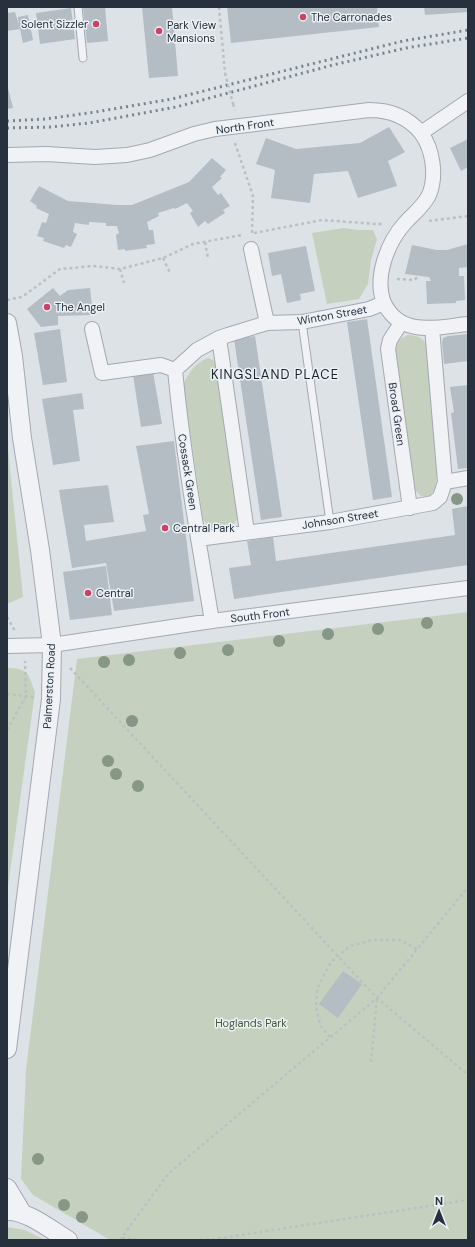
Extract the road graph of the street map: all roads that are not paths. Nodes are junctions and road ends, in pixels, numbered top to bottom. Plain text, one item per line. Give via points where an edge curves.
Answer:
1 (78, 7) edge
2 (83, 58) dead end
3 (468, 100) edge
4 (421, 133) junction
5 (7, 155) edge
6 (251, 249) road end
7 (384, 303) junction
8 (302, 322) junction
9 (7, 323) edge
10 (267, 323) junction
11 (401, 323) junction
12 (468, 324) edge
13 (432, 328) junction
14 (92, 329) dead end
15 (219, 338) junction
16 (175, 370) junction
17 (468, 478) edge
18 (445, 482) junction
19 (410, 508) junction
20 (330, 522) junction
21 (247, 532) junction
22 (198, 539) junction
23 (468, 588) edge
24 (212, 621) junction
25 (52, 645) junction
26 (7, 646) edge
27 (7, 1049) edge
28 (7, 1188) edge
29 (15, 1212) edge
30 (68, 1240) edge

1 - 2 lane
3 - 4 street
4 - 5 street, North Front via 404,119 383,110 376,110 232,127 194,134 161,147 127,155
4 - 7 street via 428,145 432,161 429,194 420,209 405,222 388,251 380,286
6 - 10 street
7 - 8 street, Winton Street via 370,309
7 - 11 street
8 - 10 street, Winton Street
8 - 20 lane
9 - 25 street, Palmerston Road
10 - 15 street, Winton Street
11 - 13 street
11 - 19 street, Broad Green via 390,340 388,349
12 - 13 street
13 - 18 street
14 - 16 street via 102,373 161,365
15 - 16 street, Winton Street via 197,350
15 - 21 street
16 - 22 street, Cossack Green via 178,408
17 - 18 street
18 - 19 street, Johnson Street via 440,497 433,503
19 - 20 street, Johnson Street
20 - 21 street, Johnson Street
21 - 22 street, Johnson Street
22 - 24 street, Cossack Green
23 - 24 street, South Front
24 - 25 street, South Front
25 - 26 street, South Front
25 - 27 street, Palmerston Road via 51,699
28 - 29 street
29 - 30 street via 34,1218

